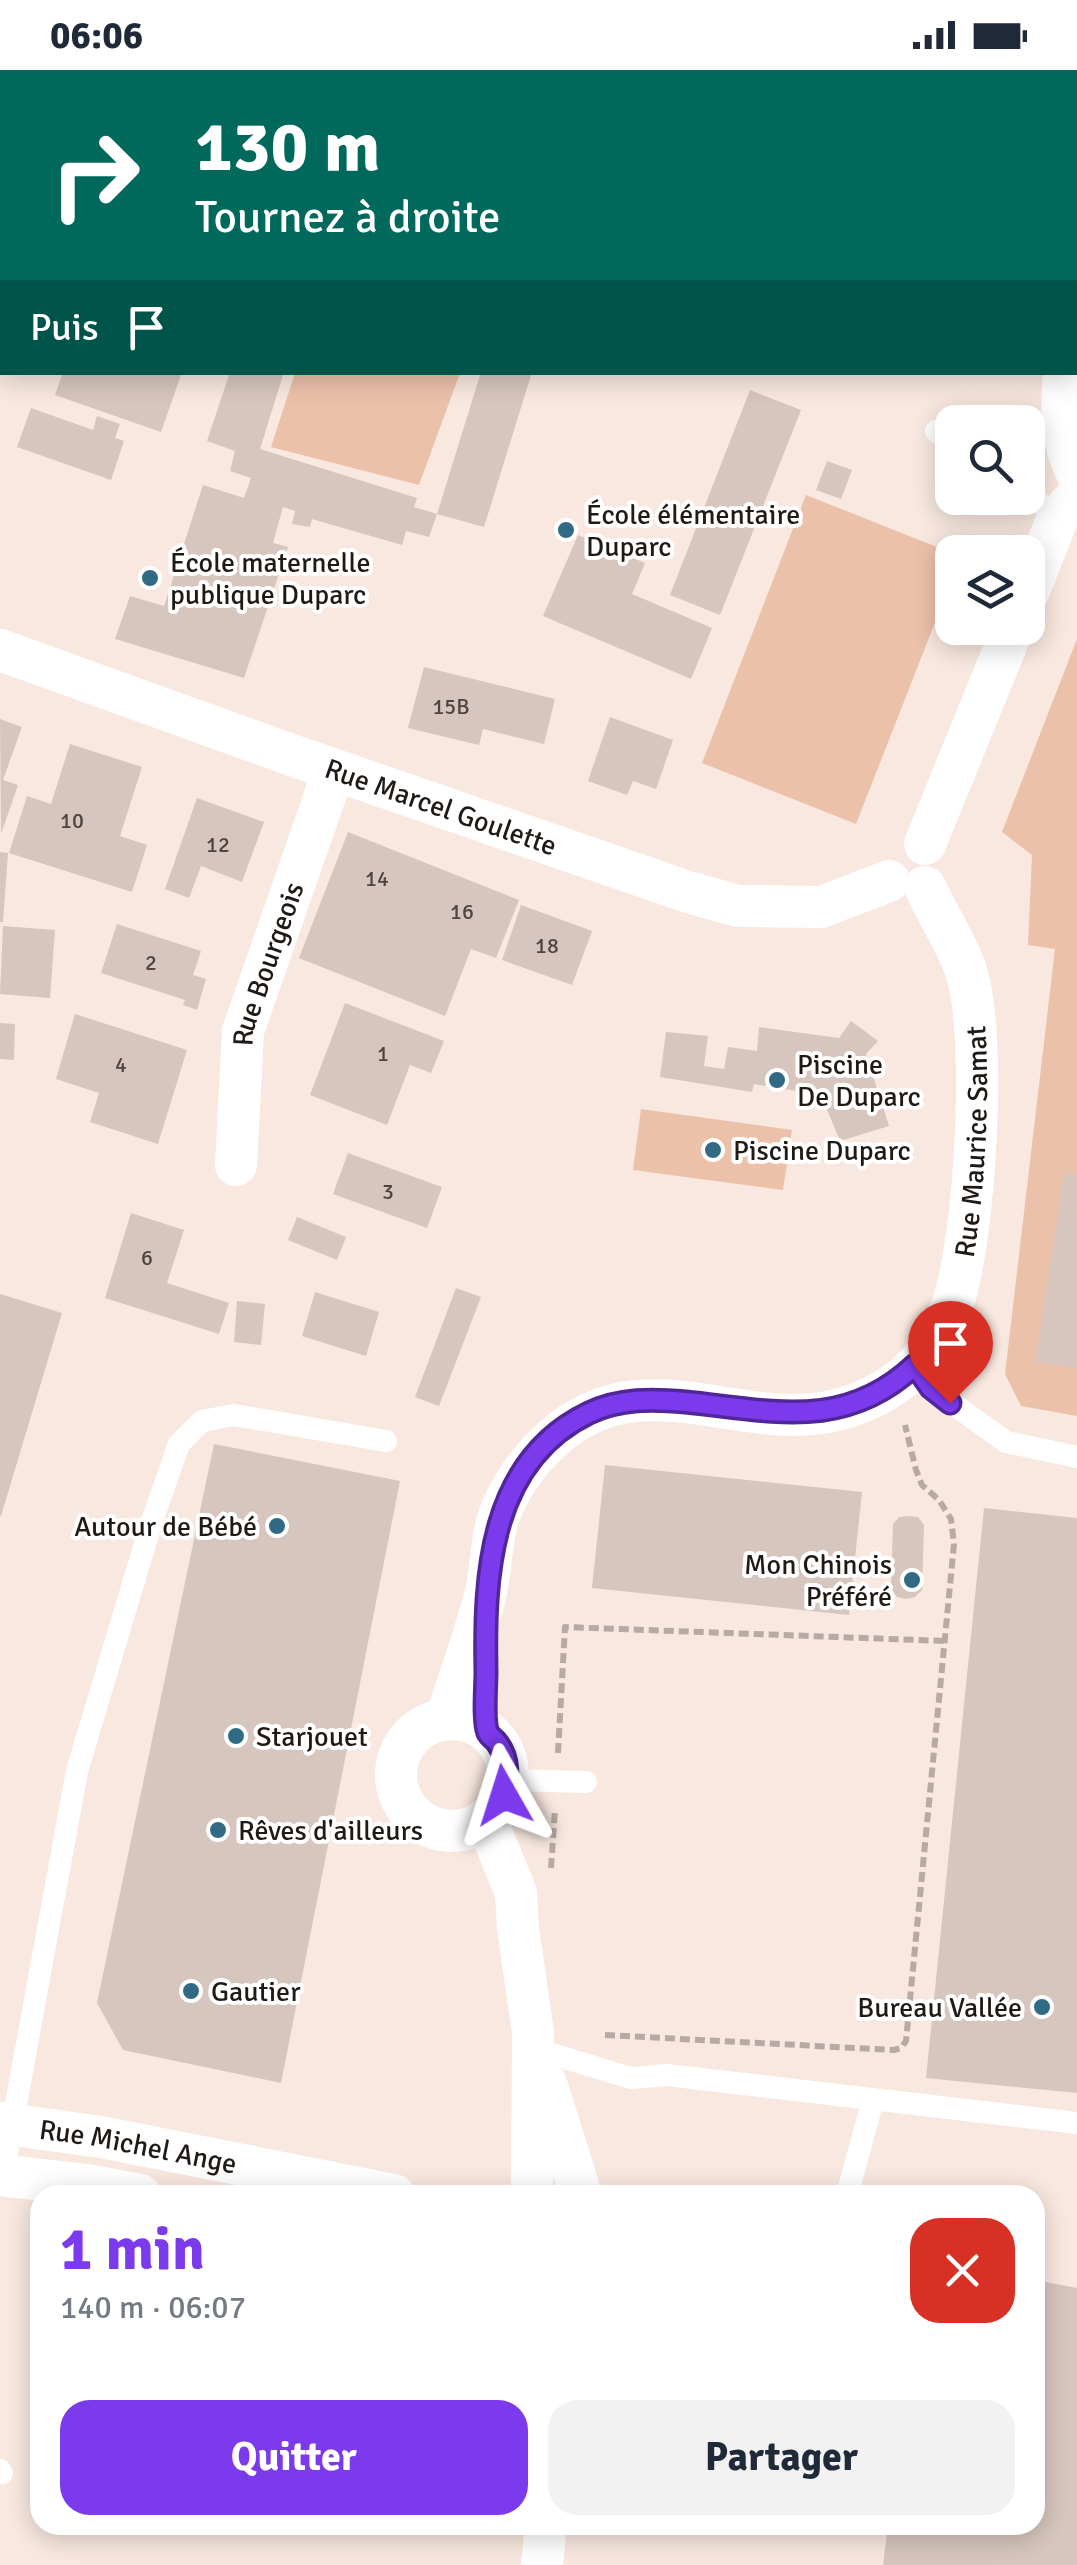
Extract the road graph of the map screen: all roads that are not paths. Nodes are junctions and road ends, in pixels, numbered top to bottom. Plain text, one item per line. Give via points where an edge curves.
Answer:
1 (1064, 375) edge
2 (1077, 473) edge
3 (1054, 503) edge
4 (1045, 535) edge
5 (1007, 645) edge
6 (0, 650) edge
7 (334, 770) junction
8 (907, 884) junction
9 (236, 1165) dead end
10 (904, 1375) junction
11 (386, 1441) dead end
12 (1077, 1457) edge
13 (484, 1601) junction
14 (446, 1720) junction
15 (487, 1732) junction
16 (508, 1780) junction
17 (586, 1782) dead end
18 (486, 1819) junction
19 (436, 1829) junction
20 (518, 1930) junction
21 (535, 2050) junction
22 (873, 2100) junction
23 (7, 2123) edge
24 (1077, 2123) edge
25 (2, 2175) edge
26 (91, 2185) edge
27 (343, 2185) edge
28 (532, 2185) edge
29 (578, 2185) edge
30 (850, 2185) edge
31 (545, 2535) edge
32 (542, 2565) edge

1 - 2 street via 1066,452
3 - 4 street
5 - 8 street via 925,844 895,843 884,862
6 - 7 street, Rue Marcel Goulette
7 - 8 street, Rue Marcel Goulette via 738,906 822,907
7 - 9 street, Rue Bourgeois via 244,1031
8 - 10 street, Rue Maurice Samat via 965,968 976,1027 975,1146 952,1306 927,1354
10 - 12 lane via 1006,1442
10 - 13 street via 833,1411 802,1414 648,1398 588,1413 523,1469 498,1520
11 - 23 lane via 234,1415 202,1421 179,1444 77,1771
13 - 14 street
13 - 15 street
14 - 15 street
14 - 19 street via 412,1736 396,1770 406,1806
15 - 16 street via 503,1753
16 - 17 lane
16 - 18 street
18 - 19 street via 470,1828
18 - 20 street via 516,1893
19 - 20 street via 464,1852
20 - 21 street
21 - 22 lane via 632,2078 667,2075
21 - 28 street
21 - 29 street
22 - 24 lane
22 - 30 lane
23 - 25 lane
23 - 27 street, Rue Michel Ange
25 - 26 street, Rue Michel Ange
31 - 32 street

